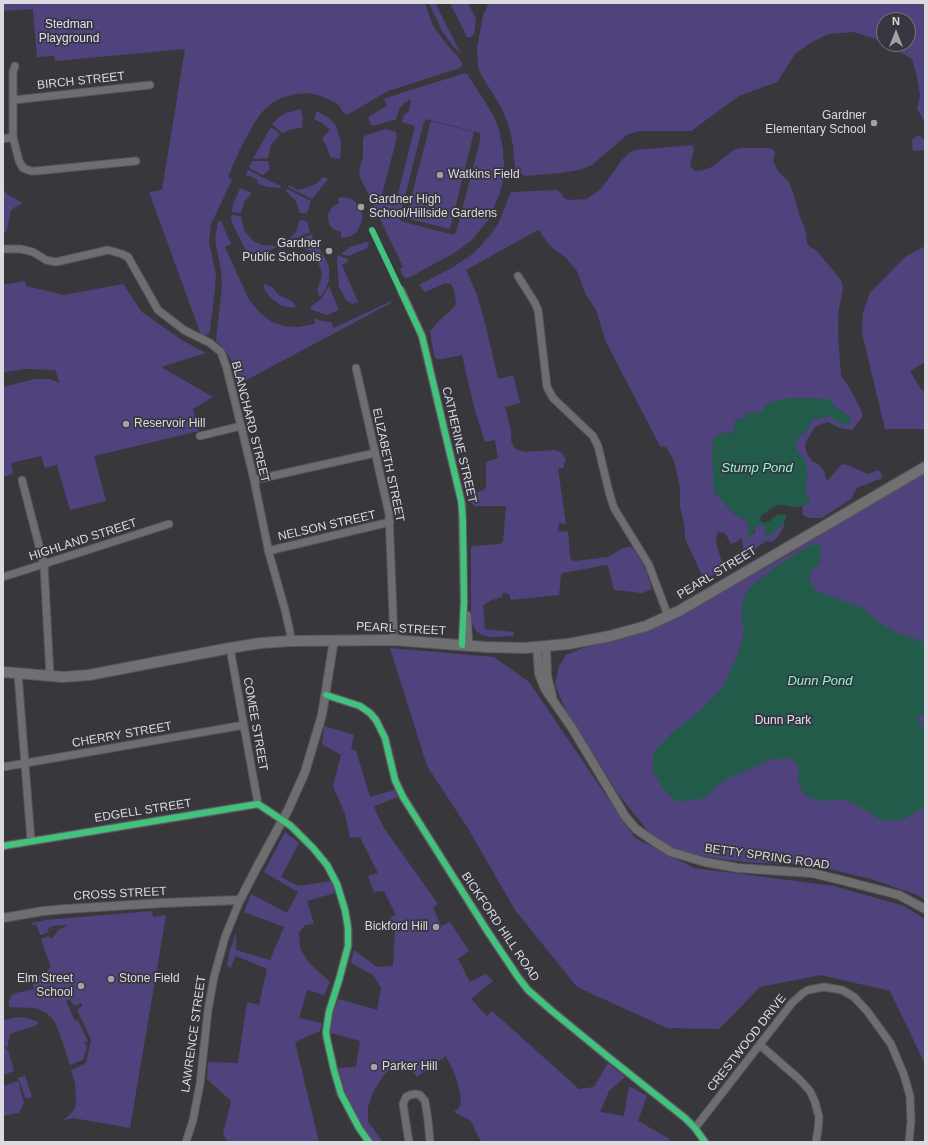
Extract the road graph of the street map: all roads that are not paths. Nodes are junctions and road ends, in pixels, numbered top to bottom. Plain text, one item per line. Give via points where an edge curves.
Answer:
1 (15, 66) dead end
2 (150, 85) dead end
3 (14, 100) junction
4 (13, 137) junction
5 (3, 139) edge
6 (136, 161) dead end
7 (3, 249) edge
8 (518, 276) dead end
9 (401, 290) dead end
10 (356, 368) dead end
11 (241, 426) junction
12 (200, 436) dead end
13 (375, 453) junction
14 (925, 467) edge
15 (22, 480) dead end
16 (254, 480) junction
17 (390, 522) junction
18 (169, 524) dead end
19 (268, 551) junction
20 (44, 565) junction
21 (3, 577) edge
22 (668, 616) junction
23 (334, 640) junction
24 (394, 640) junction
25 (291, 641) junction
26 (465, 645) junction
27 (541, 647) junction
28 (230, 648) junction
29 (3, 672) edge
30 (18, 674) junction
31 (50, 676) junction
32 (326, 695) junction
33 (244, 725) junction
34 (25, 763) junction
35 (3, 767) edge
36 (258, 804) junction
37 (283, 820) junction
38 (31, 840) junction
39 (3, 846) edge
40 (240, 900) junction
41 (925, 909) edge
42 (3, 918) edge
43 (760, 1045) junction
44 (696, 1128) junction
45 (186, 1142) edge
46 (369, 1142) edge
47 (409, 1142) edge
48 (430, 1142) edge
49 (705, 1142) edge
50 (816, 1142) edge
51 (909, 1142) edge

1 - 3 street
2 - 3 street, BIRCH STREET
3 - 4 street
4 - 5 street
4 - 6 street via 19,161 23,168 31,171
7 - 11 street, BLANCHARD STREET via 21,249 56,262 108,250 128,258 158,310 184,330 210,343 221,352
8 - 22 street via 538,310 547,387 553,398 593,436 601,454 608,492 614,508 649,565
9 - 26 street, CATHERINE STREET via 418,325 427,354 462,504 464,601 468,619
10 - 13 street, ELIZABETH STREET
11 - 12 street
11 - 16 street, BLANCHARD STREET
13 - 16 street
13 - 17 street, ELIZABETH STREET
14 - 22 main road, PEARL STREET
15 - 20 street
16 - 19 street, BLANCHARD STREET
17 - 19 street, NELSON STREET
17 - 24 street, ELIZABETH STREET
18 - 20 street, HIGHLAND STREET
19 - 25 street, BLANCHARD STREET via 286,610
20 - 21 street, HIGHLAND STREET
20 - 31 street
22 - 27 main road, PEARL STREET via 625,633
23 - 24 main road, PEARL STREET
23 - 25 main road, PEARL STREET
23 - 32 street, LAWRENCE STREET
24 - 26 main road, PEARL STREET
25 - 28 main road, PEARL STREET
26 - 27 main road, PEARL STREET
27 - 41 street, BETTY SPRING ROAD via 556,706 625,816 636,829 666,849 705,862 816,874 899,896
28 - 31 main road, PEARL STREET via 98,674
28 - 33 street, COMEE STREET
29 - 30 main road, PEARL STREET
30 - 31 main road, PEARL STREET
30 - 34 street
32 - 37 street, LAWRENCE STREET via 321,721 305,772
32 - 44 street, BICKFORD HILL ROAD via 360,706 376,720 385,738 395,780 403,797 486,929 528,990
33 - 34 street, CHERRY STREET
33 - 36 street, COMEE STREET
34 - 35 street, CHERRY STREET
34 - 38 street
36 - 37 street
36 - 38 street, EDGELL STREET
37 - 40 street, LAWRENCE STREET
37 - 46 street via 327,865 337,884 345,910 348,946 329,1012 326,1032 342,1094
38 - 39 street, EDGELL STREET
40 - 42 street, CROSS STREET via 162,902 66,909
40 - 45 street, LAWRENCE STREET via 222,946 214,978 200,1084
43 - 44 street, CRESTWOOD DRIVE
43 - 50 street via 810,1091 819,1117
43 - 51 street, CRESTWOOD DRIVE via 779,1018 803,993 824,987 850,994 891,1044 900,1063 910,1096 912,1121
44 - 49 street, BICKFORD HILL ROAD
47 - 48 street via 403,1104 406,1097 415,1094 420,1095 425,1101

